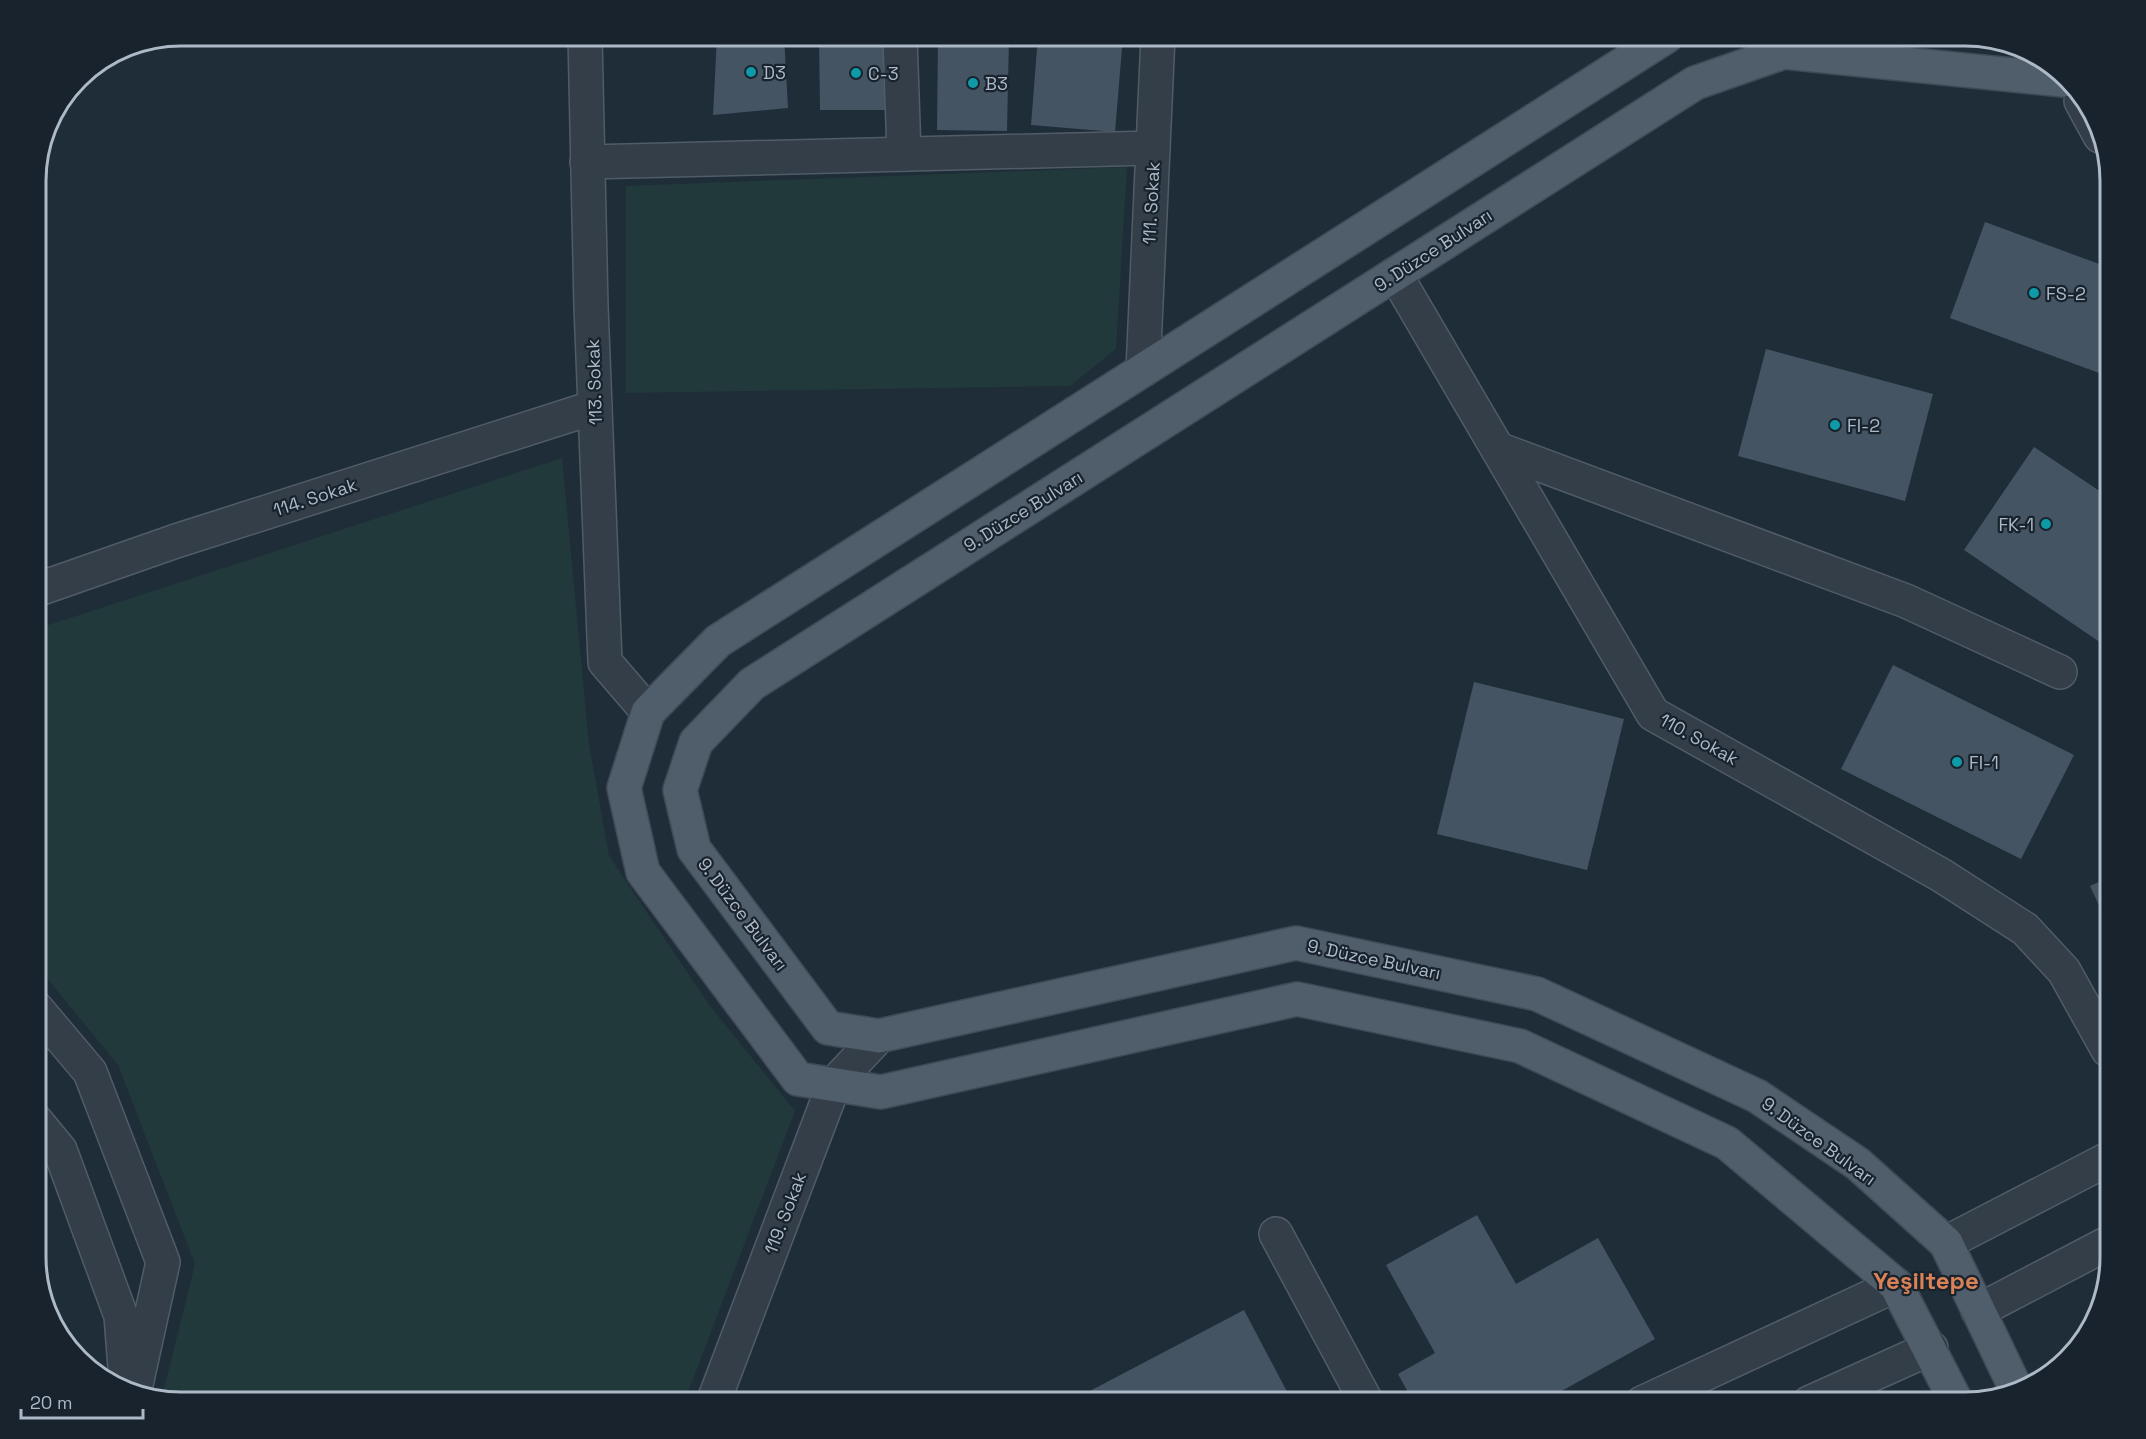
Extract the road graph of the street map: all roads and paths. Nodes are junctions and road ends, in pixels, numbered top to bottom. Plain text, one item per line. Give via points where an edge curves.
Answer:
1 (1158, 46) edge
2 (1651, 46) edge
3 (585, 47) edge
4 (900, 47) edge
5 (2053, 79) edge
6 (1153, 148) junction
7 (904, 154) junction
8 (587, 162) junction
9 (1395, 274) junction
10 (1143, 369) junction
11 (595, 407) junction
12 (1498, 449) junction
13 (47, 586) edge
14 (2060, 672) dead end
15 (648, 712) junction
16 (47, 1021) edge
17 (879, 1036) junction
18 (2100, 1036) edge
19 (834, 1084) junction
20 (48, 1146) edge
21 (2100, 1163) edge
22 (1276, 1234) dead end
23 (1946, 1243) junction
24 (2100, 1247) edge
25 (1896, 1286) junction
26 (1978, 1311) junction
27 (1931, 1348) junction
28 (126, 1380) edge
29 (2013, 1383) edge
30 (136, 1384) edge
31 (717, 1392) edge
32 (1361, 1392) edge
33 (1666, 1392) edge
34 (1833, 1392) edge
35 (1952, 1392) edge

1 - 6 street, 111. Sokak
2 - 10 main road
3 - 8 street, 113. Sokak
4 - 7 street
5 - 9 main road, 9. Düzce Bulvarı via 1784,52 1695,83
6 - 7 street
6 - 10 street, 111. Sokak
7 - 8 street
8 - 11 street, 113. Sokak
9 - 12 street, 110. Sokak
9 - 17 main road, 9. Düzce Bulvarı via 752,684 696,742 680,790 694,849 828,1028
10 - 15 main road via 718,640
11 - 13 street, 114. Sokak
11 - 15 street, 113. Sokak via 605,662
12 - 14 street via 1906,601
12 - 18 street, 110. Sokak via 1653,714 1941,875 2025,929 2064,971
15 - 19 main road via 624,788 643,872 798,1079
16 - 30 street via 90,1072 163,1262
17 - 19 street, 119. Sokak
17 - 23 main road, 9. Düzce Bulvarı via 1296,943 1537,994 1757,1096 1858,1164
19 - 25 main road via 881,1092 1297,999 1520,1046 1727,1143
19 - 31 street, 119. Sokak
20 - 28 street via 121,1316
21 - 23 street
22 - 32 street
23 - 26 main road, 9. Düzce Bulvarı
24 - 26 street
25 - 27 main road
25 - 33 street
26 - 29 main road, 9. Düzce Bulvarı
27 - 34 street
27 - 35 main road

